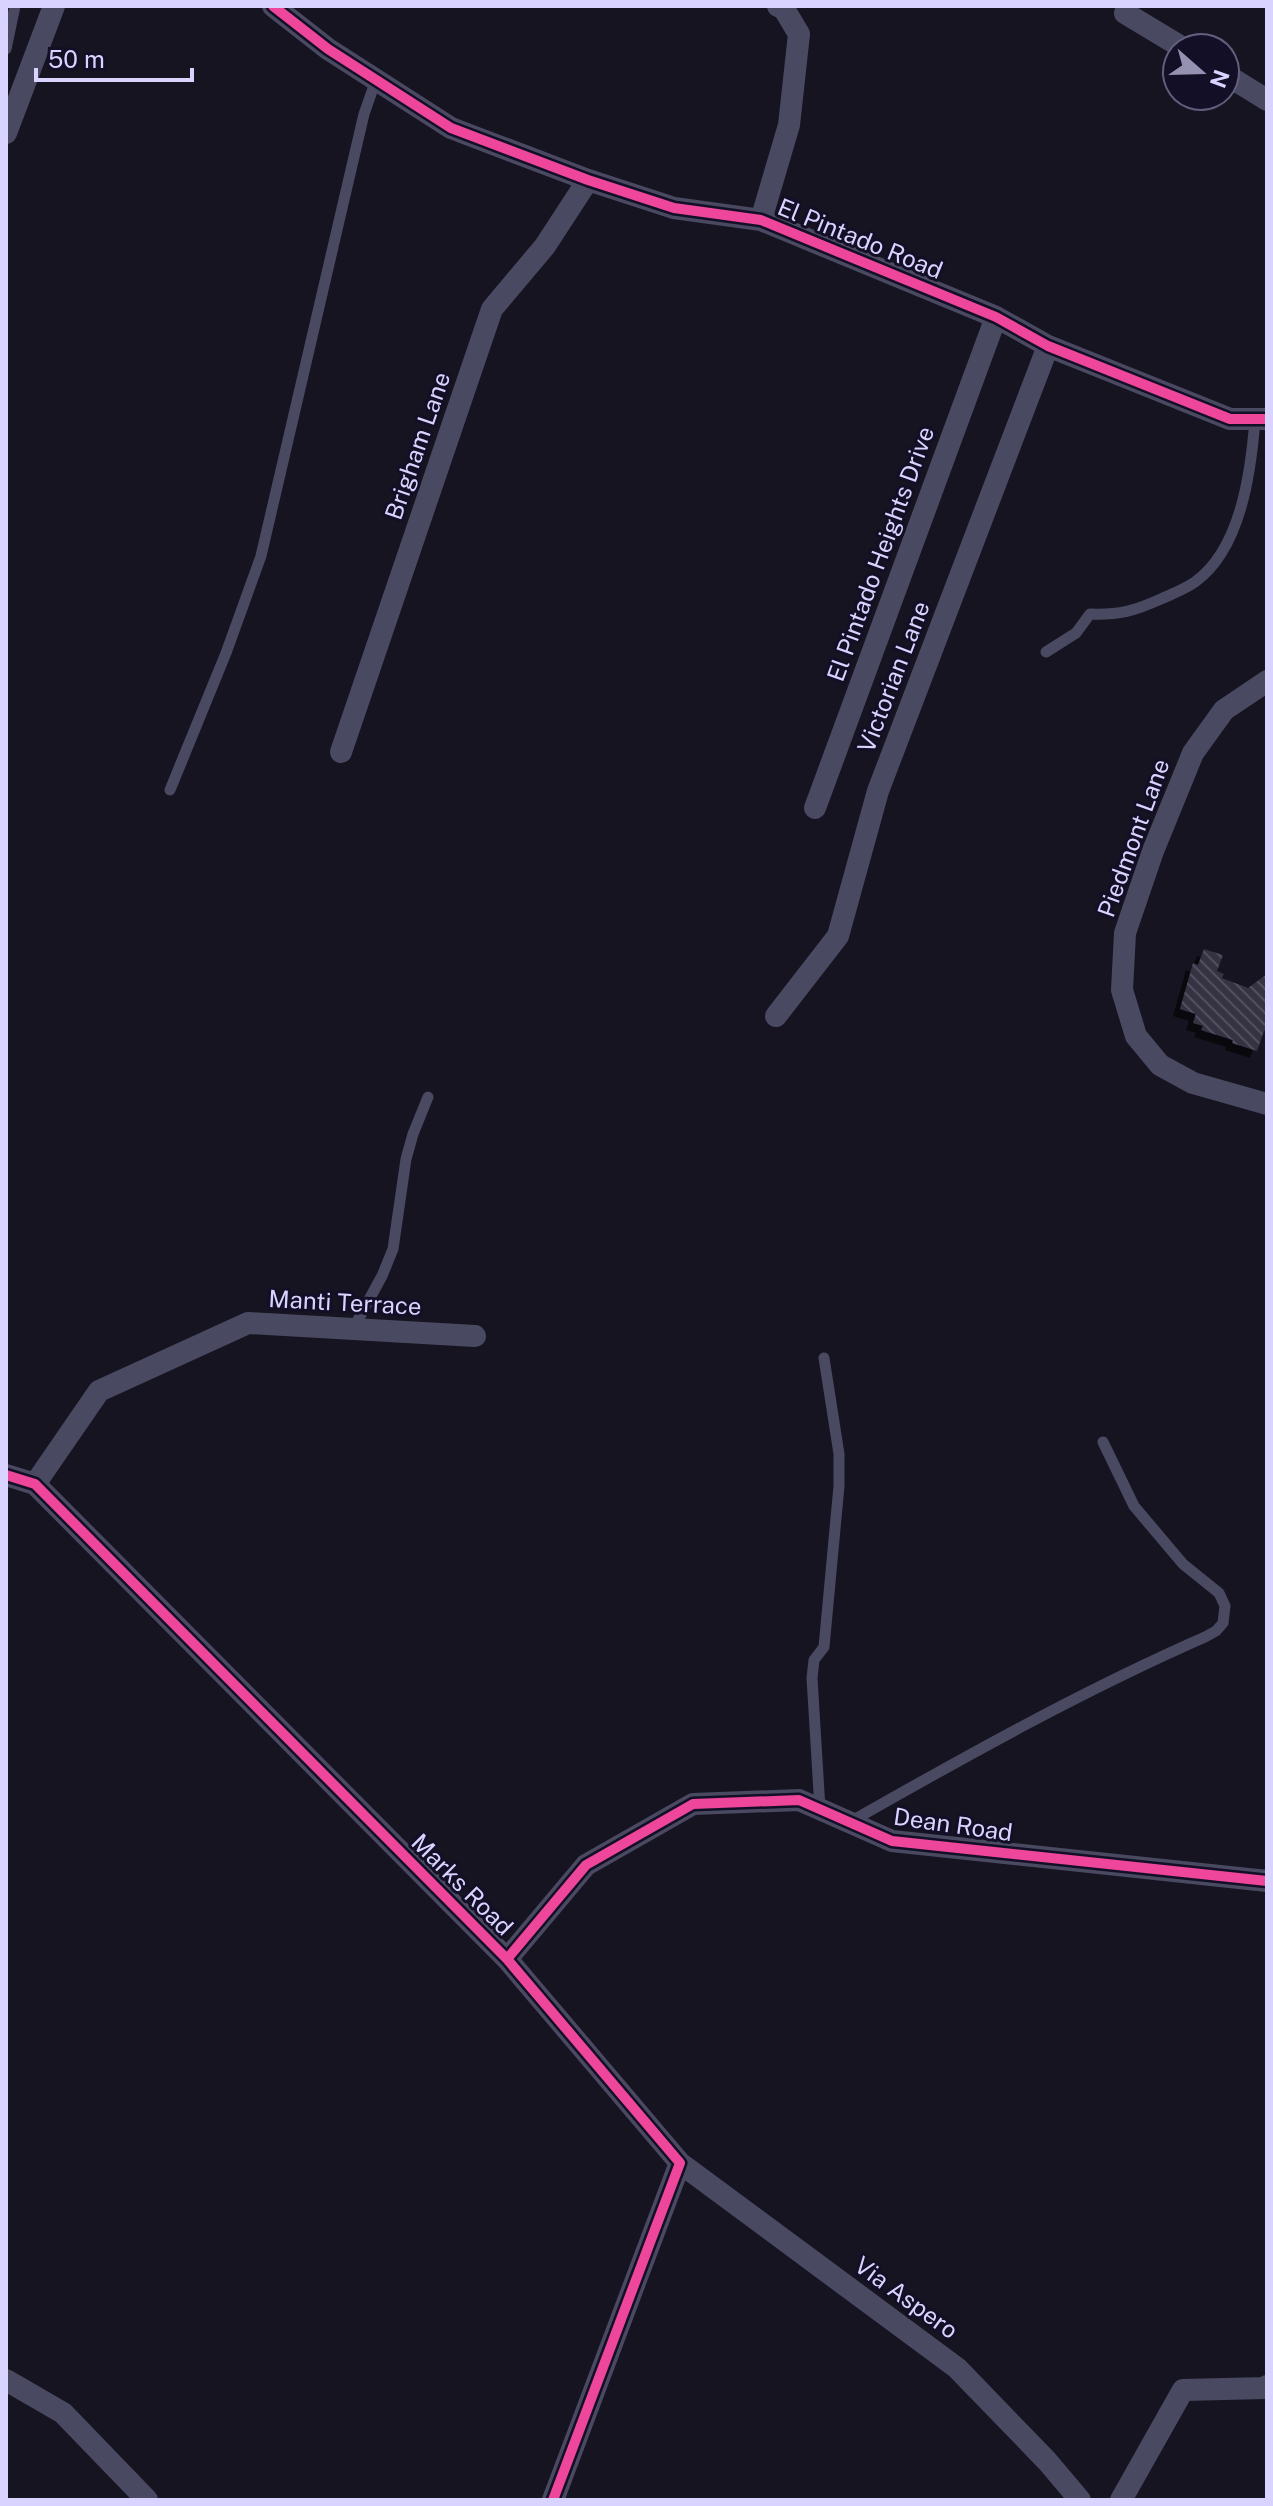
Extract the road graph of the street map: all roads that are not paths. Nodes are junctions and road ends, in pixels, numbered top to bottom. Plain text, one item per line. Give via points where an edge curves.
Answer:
1 (15, 6) edge
2 (54, 6) edge
3 (273, 6) edge
4 (778, 6) edge
5 (1125, 13) dead end
6 (1161, 35) edge
7 (6, 49) edge
8 (376, 80) junction
9 (1241, 84) edge
10 (1267, 100) edge
11 (6, 133) edge
12 (588, 180) junction
13 (761, 220) junction
14 (996, 317) junction
15 (1048, 346) junction
16 (1261, 419) edge
17 (1046, 652) dead end
18 (1267, 681) edge
19 (341, 752) dead end
20 (170, 790) dead end
21 (815, 808) dead end
22 (776, 1016) dead end
23 (428, 1097) dead end
24 (1267, 1104) edge
25 (352, 1329) junction
26 (475, 1336) dead end
27 (824, 1358) dead end
28 (1103, 1442) dead end
29 (6, 1475) edge
30 (35, 1484) junction
31 (821, 1809) junction
32 (849, 1822) junction
33 (1267, 1881) edge
34 (507, 1959) junction
35 (680, 2163) junction
36 (6, 2380) edge
37 (1267, 2386) edge
38 (147, 2500) edge
39 (553, 2500) edge
40 (1080, 2500) edge
41 (1121, 2500) edge

1 - 7 lane
2 - 11 street
3 - 8 street, El Pintado Road
4 - 13 street via 799,34 789,125
5 - 6 street
8 - 12 street, El Pintado Road via 451,128
8 - 20 lane via 261,556
9 - 10 street
12 - 13 street, El Pintado Road via 674,208
12 - 19 street, Brigham Lane via 545,246 492,309
13 - 14 street, El Pintado Road
14 - 15 street, El Pintado Road
14 - 21 street, El Pintado Heights Drive
15 - 16 street, El Pintado Road via 1230,419
15 - 22 street, Victorian Lane via 878,791 838,936
16 - 17 lane via 1242,502 1220,557 1209,570 1194,583 1144,606 1115,615 1090,614 1076,633
18 - 24 street, Piedmont Lane via 1224,710 1193,753 1125,933 1122,990 1136,1036 1160,1065 1193,1083
23 - 25 lane via 406,1159 393,1249
25 - 26 street, Manti Terrace
25 - 30 street, Manti Terrace via 248,1323 99,1391
27 - 31 lane via 839,1486 824,1647 814,1660 812,1678
28 - 32 lane via 1134,1506 1183,1564 1219,1593 1225,1606 1223,1623
29 - 30 street, Marks Road
30 - 34 street, Marks Road
31 - 32 street, Dean Road
31 - 34 street, Dean Road via 799,1800 693,1804 586,1865
32 - 33 street, Dean Road via 892,1841
34 - 35 street, Marks Road
35 - 39 street
35 - 40 street, Via Aspero via 957,2368
36 - 38 street via 63,2413
37 - 41 street via 1183,2390

